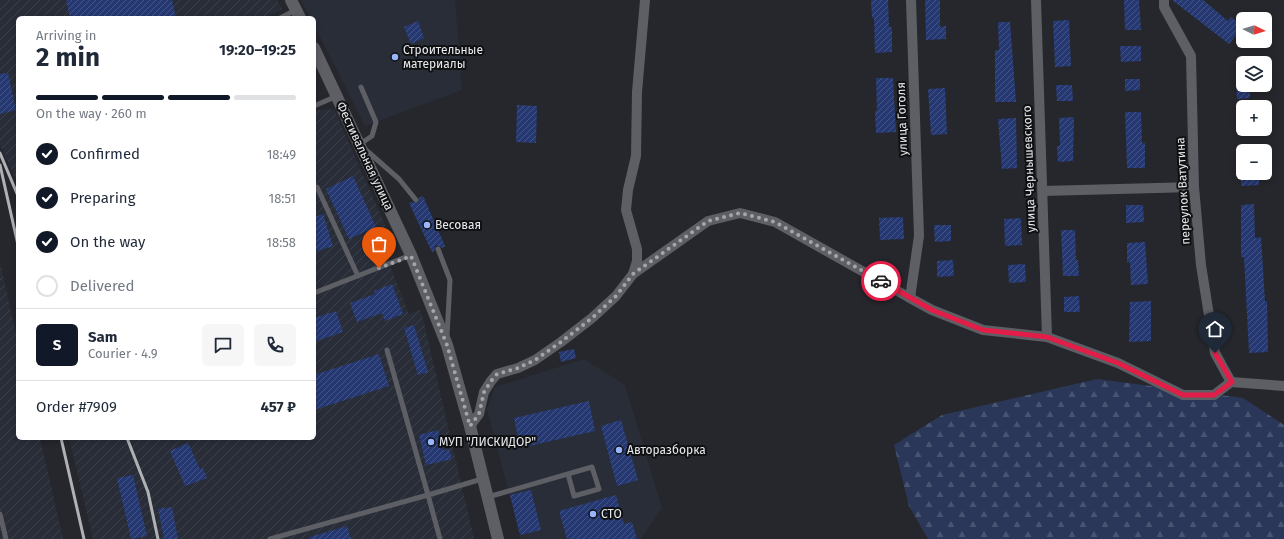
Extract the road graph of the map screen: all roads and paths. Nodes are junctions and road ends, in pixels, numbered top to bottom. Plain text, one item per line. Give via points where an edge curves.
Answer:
1 (644, 0) edge
2 (911, 0) edge
3 (1036, 0) edge
4 (1164, 0) edge
5 (296, 9) edge
6 (284, 16) edge
7 (316, 52) edge
8 (361, 87) dead end
9 (337, 96) junction
10 (316, 105) edge
11 (359, 144) junction
12 (317, 187) dead end
13 (1194, 187) junction
14 (1043, 191) junction
15 (416, 200) dead end
16 (438, 249) dead end
17 (411, 256) junction
18 (633, 274) junction
19 (358, 276) junction
20 (316, 292) edge
21 (910, 298) junction
22 (1047, 337) junction
23 (447, 345) junction
24 (387, 350) dead end
25 (1232, 382) junction
26 (1284, 386) edge
27 (470, 426) junction
28 (568, 474) junction
29 (483, 479) junction
30 (428, 495) junction
31 (488, 497) junction
32 (0, 514) edge
33 (6, 539) edge
34 (270, 539) edge
35 (440, 539) edge
36 (498, 539) edge

1 - 18 street via 637,92 636,156 626,210 637,249
2 - 21 street, улица Гоголя via 919,236
3 - 14 street, улица Чернышевского
4 - 13 street, переулок Ватутина via 1164,7 1191,56
5 - 6 lane
7 - 9 main road, Фестивальная улица
8 - 11 lane via 376,122 372,136
9 - 10 lane
9 - 11 main road, Фестивальная улица
11 - 15 lane via 399,180
11 - 17 main road, Фестивальная улица
12 - 19 lane
13 - 14 street
13 - 25 street, переулок Ватутина via 1201,265 1215,353
14 - 22 street, улица Чернышевского
16 - 23 lane via 450,280
17 - 19 lane
17 - 23 main road, Фестивальная улица
18 - 21 street via 708,221 740,213 775,222
18 - 27 street via 616,296 561,342 535,360 497,374 487,386 479,414
19 - 20 lane
21 - 22 street via 932,310 983,330
22 - 25 street via 1118,363 1183,395 1214,395
23 - 27 main road, Фестивальная улица
24 - 30 lane
25 - 26 street
27 - 29 main road, Фестивальная улица
28 - 28 lane via 592,467 599,489 574,496
28 - 31 lane
29 - 30 lane
29 - 31 main road, Фестивальная улица
30 - 34 lane
30 - 35 lane
31 - 36 main road, Фестивальная улица
32 - 33 lane

